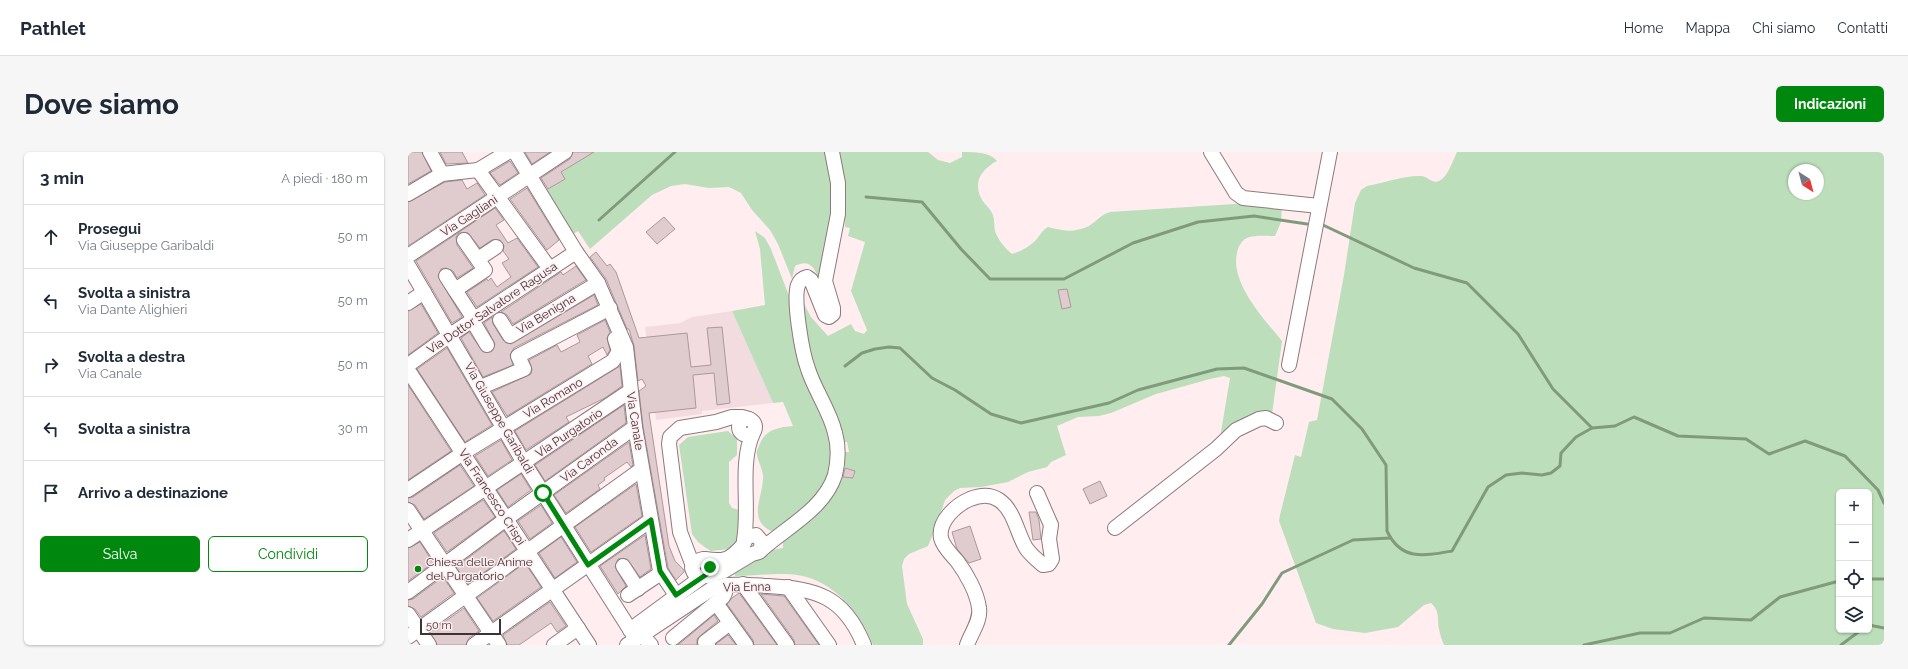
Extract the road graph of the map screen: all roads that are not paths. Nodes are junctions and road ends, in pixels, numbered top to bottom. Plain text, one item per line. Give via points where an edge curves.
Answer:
1 (430, 152) edge
2 (508, 152) edge
3 (515, 152) edge
4 (564, 152) edge
5 (832, 152) edge
6 (1212, 152) edge
7 (1330, 152) edge
8 (478, 170) junction
9 (442, 174) junction
10 (530, 176) junction
11 (408, 194) edge
12 (498, 197) junction
13 (1319, 206) junction
14 (464, 240) dead end
15 (496, 247) dead end
16 (576, 252) junction
17 (408, 256) edge
18 (478, 259) junction
19 (408, 265) edge
20 (550, 269) junction
21 (446, 276) dead end
22 (598, 283) junction
23 (455, 290) junction
24 (424, 292) junction
25 (408, 302) edge
26 (610, 308) junction
27 (473, 320) junction
28 (500, 320) dead end
29 (620, 332) junction
30 (450, 335) junction
31 (487, 345) dead end
32 (408, 365) edge
33 (1289, 365) dead end
34 (408, 370) edge
35 (481, 387) junction
36 (630, 391) junction
37 (1276, 423) dead end
38 (635, 427) junction
39 (504, 428) junction
40 (463, 453) junction
41 (524, 463) junction
42 (642, 469) junction
43 (484, 488) junction
44 (408, 490) edge
45 (543, 493) junction
46 (1037, 493) dead end
47 (408, 510) edge
48 (506, 520) junction
49 (651, 520) junction
50 (564, 526) junction
51 (1115, 528) dead end
52 (422, 530) junction
53 (408, 540) edge
54 (752, 544) junction
55 (528, 552) junction
56 (444, 565) junction
57 (588, 565) junction
58 (623, 566) dead end
59 (700, 568) junction
60 (661, 573) junction
61 (743, 584) junction
62 (726, 585) junction
63 (788, 587) junction
64 (553, 589) junction
65 (408, 592) edge
66 (676, 595) junction
67 (465, 596) junction
68 (716, 603) junction
69 (408, 614) edge
70 (730, 623) junction
71 (578, 628) junction
72 (490, 633) junction
73 (413, 634) edge
74 (673, 638) dead end
75 (637, 639) edge
76 (707, 643) edge
77 (429, 645) edge
78 (474, 645) edge
79 (499, 645) edge
80 (554, 645) edge
81 (590, 645) edge
82 (746, 645) edge
83 (787, 645) edge
84 (829, 645) edge
85 (864, 645) edge
86 (967, 645) edge

1 - 9 street
2 - 8 street
3 - 10 street, Via Canale
4 - 10 street, Via Gagliani
5 - 54 street via 838,183 838,214 825,281 834,308 833,314 829,317 825,314 811,280 807,277 798,284 797,294 802,344 808,368 836,433 837,464 832,482 824,496 781,533
6 - 13 street via 1236,193 1243,198
7 - 13 street
8 - 9 street
8 - 12 street
9 - 11 street
10 - 12 street, Via Gagliani
10 - 16 street, Via Canale
12 - 17 street, Via Gagliani
12 - 20 street
13 - 33 street
14 - 18 street
15 - 18 street
16 - 20 street, Via Dottor Salvatore Ragusa
16 - 22 street, Via Canale
18 - 23 street via 485,270
19 - 24 street, Via Giuseppe Garibaldi
20 - 27 street, Via Dottor Salvatore Ragusa
21 - 23 street
22 - 26 street, Via Canale
22 - 28 street, Via Benigna via 510,336
23 - 27 street
24 - 25 street
24 - 30 street, Via Giuseppe Garibaldi
26 - 29 street, Via Canale
26 - 35 street via 518,356 524,369
27 - 30 street, Via Dottor Salvatore Ragusa
27 - 31 street
29 - 36 street, Via Canale via 626,347
29 - 39 street, Via Romano via 615,339 619,351 617,358
30 - 32 street, Via Dottor Salvatore Ragusa
30 - 35 street, Via Giuseppe Garibaldi
34 - 40 street, Via Francesco Crispi
35 - 39 street, Via Giuseppe Garibaldi
36 - 38 street, Via Canale
36 - 41 street, Via Purgatorio
37 - 51 street via 1266,418 1259,419 1236,430 1216,449
38 - 42 street, Via Canale
38 - 45 street, Via Caronda
39 - 40 street, Via Romano
39 - 41 street, Via Giuseppe Garibaldi
40 - 43 street, Via Francesco Crispi
40 - 44 street, Via Romano
41 - 43 street, Via Purgatorio
41 - 45 street, Via Giuseppe Garibaldi
42 - 49 street, Via Canale
42 - 50 street
43 - 48 street, Via Francesco Crispi
43 - 52 street, Via Purgatorio
45 - 48 street, Via Caronda
45 - 50 street, Via Giuseppe Garibaldi
46 - 86 street via 1051,525 1049,539 1052,559 1049,564 1043,565 1026,548 1008,508 991,496 979,496 963,502 952,511 942,525 941,539 966,573 979,608 978,618
47 - 52 street
48 - 55 street, Via Francesco Crispi
48 - 56 street, Via Caronda
49 - 57 street
49 - 60 street, Via Canale
50 - 55 street
50 - 57 street, Via Giuseppe Garibaldi
52 - 53 street, Via Purgatorio
52 - 56 street
54 - 59 street via 724,571
54 - 59 street via 747,520 748,451 746,428 742,417 680,428 670,437 669,444 680,532
55 - 64 street, Via Francesco Crispi
55 - 67 street
56 - 65 street, Via Caronda
56 - 67 street
57 - 64 street
57 - 75 street, Via Giuseppe Garibaldi
58 - 60 street via 633,592
59 - 66 street
60 - 66 street, Via Canale
61 - 62 street, Via Enna
61 - 63 street, Via Enna
61 - 83 street
62 - 68 street via 725,593
62 - 75 street, Via Enna via 703,594
63 - 84 street
63 - 85 street, Via Enna via 812,591 830,599 844,610 857,628
64 - 71 street, Via Francesco Crispi
64 - 72 street
66 - 75 street
67 - 72 street
67 - 73 street
68 - 70 street
68 - 74 street
69 - 73 street
70 - 76 street
70 - 82 street
71 - 80 street
71 - 81 street, Via Francesco Crispi
72 - 78 street
72 - 79 street
73 - 77 street

